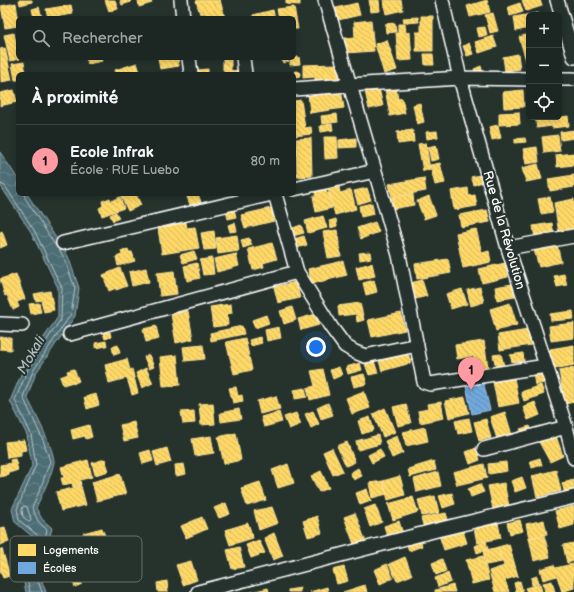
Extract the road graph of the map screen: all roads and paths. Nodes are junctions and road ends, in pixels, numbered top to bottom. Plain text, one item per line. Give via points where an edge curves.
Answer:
1 (181, 0) edge
2 (324, 0) edge
3 (442, 0) edge
4 (557, 0) edge
5 (184, 16) edge
6 (574, 57) edge
7 (189, 60) edge
8 (243, 60) edge
9 (191, 72) edge
10 (245, 72) edge
11 (460, 78) junction
12 (526, 79) edge
13 (562, 79) edge
14 (574, 79) edge
15 (349, 85) junction
16 (296, 89) edge
17 (375, 170) junction
18 (296, 189) edge
19 (263, 196) edge
20 (276, 196) edge
21 (574, 236) edge
22 (63, 243) dead end
23 (508, 248) junction
24 (297, 272) junction
25 (0, 324) edge
26 (22, 325) dead end
27 (70, 334) dead end
28 (417, 345) junction
29 (546, 366) junction
30 (566, 427) junction
31 (484, 449) dead end
32 (574, 458) edge
33 (574, 497) edge
34 (198, 592) edge

1 - 5 street
2 - 15 street
3 - 11 street, Rue de la Révolution
4 - 6 street
7 - 9 street
8 - 10 street
11 - 12 street
11 - 15 street
11 - 23 street, Rue de la Révolution
13 - 14 street
15 - 16 street
15 - 17 street
17 - 18 street
17 - 28 street via 399,255
19 - 22 street
20 - 24 street
21 - 23 street
23 - 29 street, Rue de la Révolution
24 - 27 street
24 - 28 street via 345,346 365,356
25 - 26 street
28 - 29 street via 422,377 426,384
29 - 30 street, Rue de la Révolution
30 - 31 street
30 - 32 street, Rue de la Révolution
33 - 34 street

